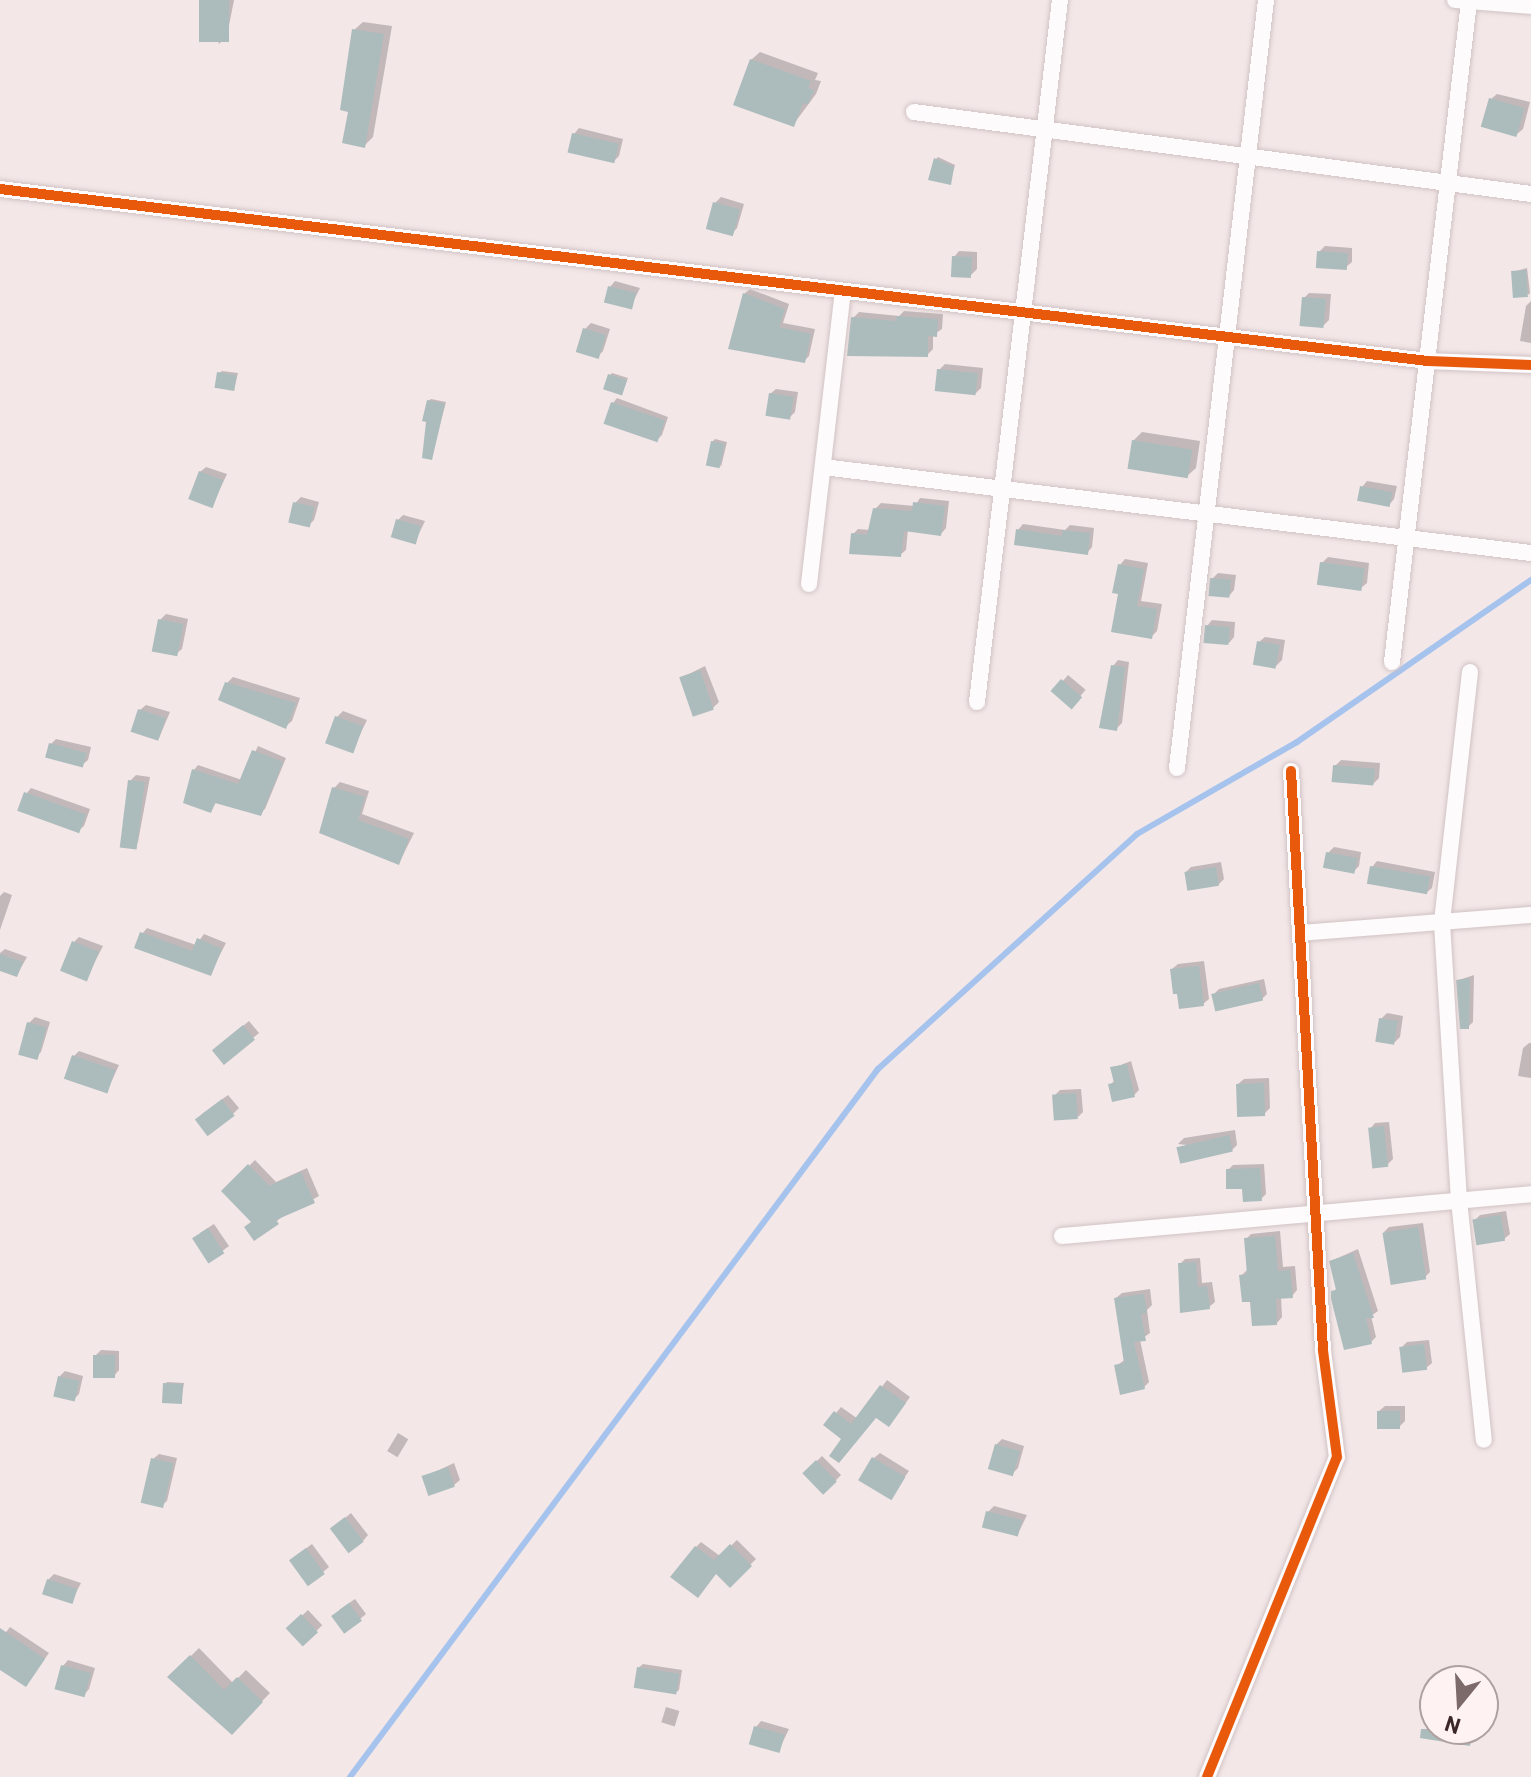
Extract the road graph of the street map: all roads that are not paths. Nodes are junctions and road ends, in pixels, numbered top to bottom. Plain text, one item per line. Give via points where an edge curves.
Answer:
1 (1060, 0) edge
2 (1266, 0) edge
3 (1462, 1) edge
4 (1531, 6) edge
5 (914, 112) dead end
6 (1044, 129) junction
7 (1248, 156) junction
8 (1448, 183) junction
9 (0, 189) edge
10 (1531, 194) edge
11 (843, 291) junction
12 (1023, 313) junction
13 (1227, 337) junction
14 (1427, 361) junction
15 (1531, 365) edge
16 (823, 467) junction
17 (1002, 489) junction
18 (1207, 513) junction
19 (1406, 537) junction
20 (1531, 553) edge
21 (809, 584) dead end
22 (1392, 662) dead end
23 (1470, 672) dead end
24 (977, 702) dead end
25 (1177, 768) dead end
26 (1291, 771) dead end
27 (1531, 915) edge
28 (1442, 923) junction
29 (1300, 933) junction
30 (1531, 1194) edge
31 (1459, 1200) junction
32 (1316, 1213) junction
33 (1062, 1236) dead end
34 (1484, 1440) dead end
35 (1207, 1777) edge

1 - 6 street
2 - 7 street
3 - 4 street
3 - 8 street
5 - 6 street
6 - 7 street
6 - 12 street
7 - 8 street
7 - 13 street
8 - 10 street
8 - 14 street
9 - 11 street
11 - 12 street
11 - 16 street
12 - 13 street
12 - 17 street
13 - 14 street
13 - 18 street
14 - 15 street
14 - 19 street
16 - 17 street
16 - 21 street
17 - 18 street
17 - 24 street
18 - 19 street
18 - 25 street
19 - 20 street
19 - 22 street
23 - 28 street
26 - 29 street
27 - 28 street
28 - 29 street
28 - 31 street
29 - 32 street
30 - 31 street
31 - 32 street
31 - 34 street
32 - 33 street
32 - 35 street via 1323,1350 1337,1457

